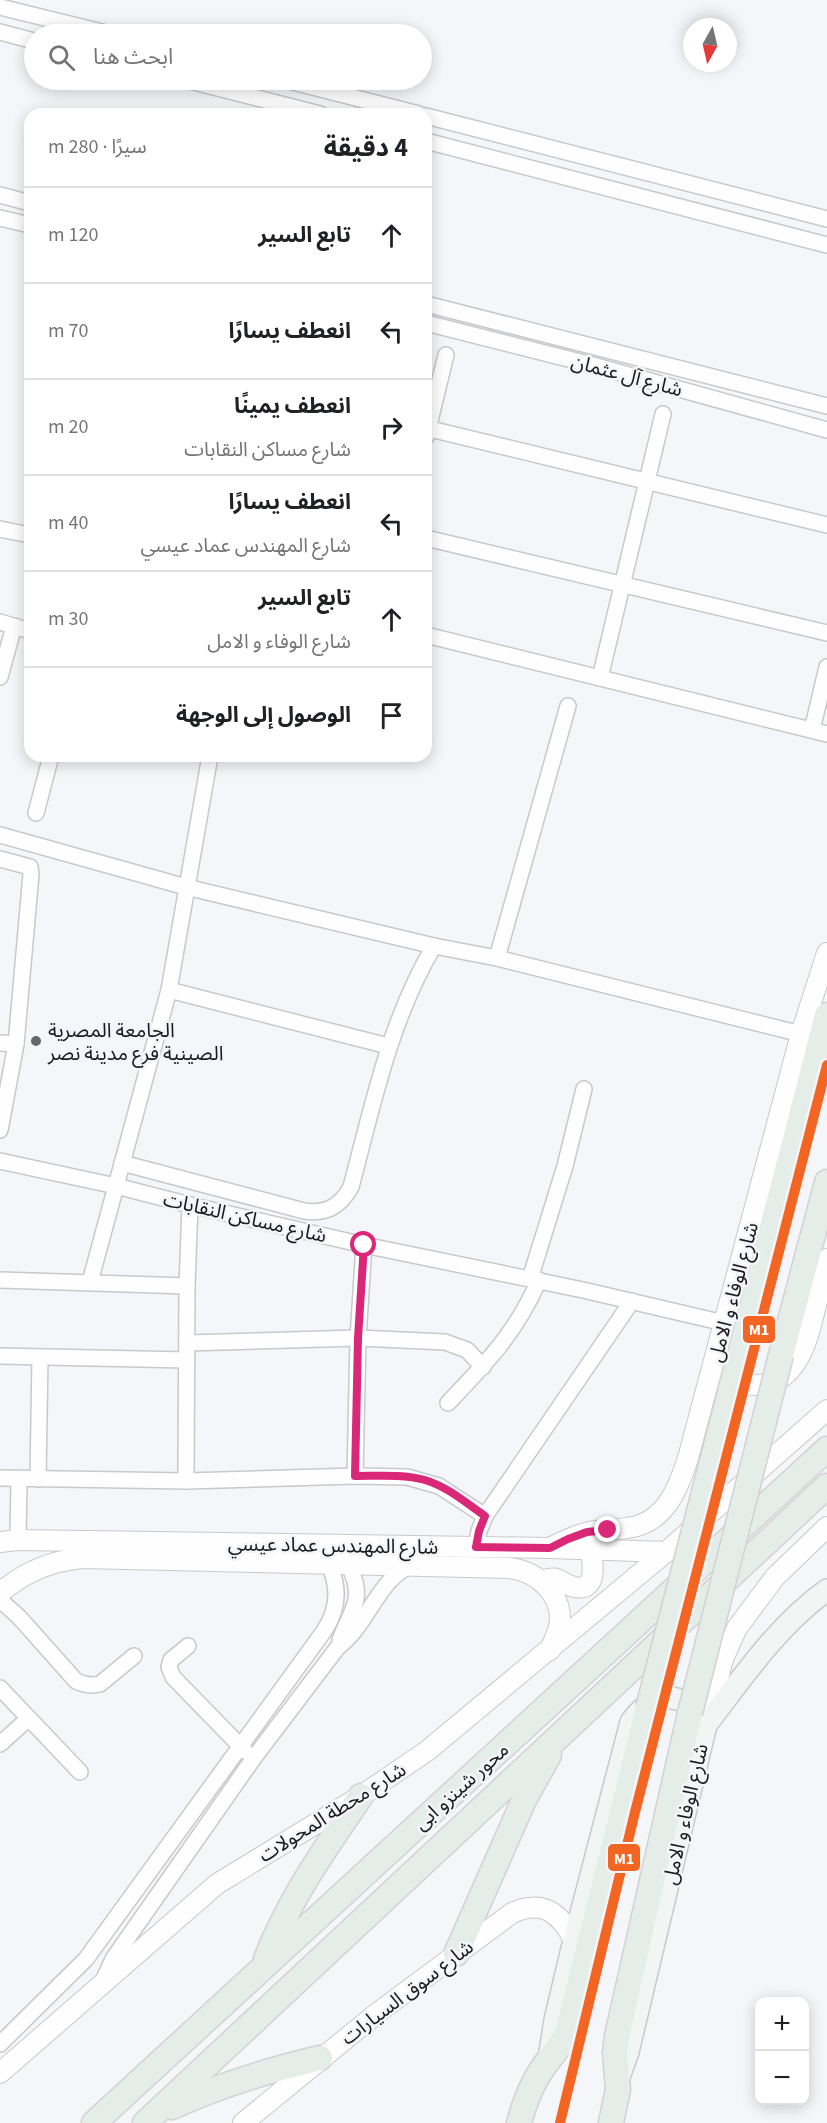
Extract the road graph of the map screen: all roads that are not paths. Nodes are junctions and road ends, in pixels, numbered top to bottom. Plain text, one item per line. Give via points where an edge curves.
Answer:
1 (0, 7) edge
2 (69, 24) edge
3 (0, 32) edge
4 (24, 38) edge
5 (225, 90) edge
6 (324, 90) edge
7 (296, 108) edge
8 (395, 108) edge
9 (432, 118) edge
10 (432, 143) edge
11 (0, 195) edge
12 (24, 201) edge
13 (0, 218) edge
14 (827, 219) edge
15 (24, 224) edge
16 (827, 244) edge
17 (432, 306) edge
18 (432, 325) edge
19 (446, 355) dead end
20 (827, 406) edge
21 (432, 411) edge
22 (663, 414) dead end
23 (827, 430) edge
24 (432, 432) edge
25 (647, 482) junction
26 (827, 525) edge
27 (0, 529) edge
28 (24, 534) edge
29 (432, 539) edge
30 (622, 584) junction
31 (7, 624) edge
32 (24, 629) edge
33 (827, 633) edge
34 (432, 636) edge
35 (827, 667) edge
36 (0, 677) edge
37 (600, 678) junction
38 (568, 706) dead end
39 (819, 732) edge
40 (49, 762) edge
41 (209, 762) edge
42 (36, 813) dead end
43 (0, 835) edge
44 (0, 859) edge
45 (186, 887) junction
46 (434, 945) junction
47 (827, 953) edge
48 (497, 958) junction
49 (169, 990) junction
50 (827, 1015) edge
51 (801, 1034) junction
52 (0, 1043) edge
53 (16, 1044) junction
54 (388, 1046) junction
55 (584, 1089) dead end
56 (0, 1130) edge
57 (0, 1161) edge
58 (122, 1163) junction
59 (827, 1182) edge
60 (116, 1186) junction
61 (190, 1205) junction
62 (364, 1245) junction
63 (827, 1259) edge
64 (535, 1279) junction
65 (0, 1280) edge
66 (90, 1282) junction
67 (187, 1286) junction
68 (824, 1291) edge
69 (632, 1301) junction
70 (724, 1323) junction
71 (358, 1338) junction
72 (187, 1343) junction
73 (0, 1356) edge
74 (40, 1358) junction
75 (187, 1360) junction
76 (715, 1362) junction
77 (483, 1367) junction
78 (448, 1403) dead end
79 (827, 1410) edge
80 (827, 1449) edge
81 (355, 1476) junction
82 (0, 1478) edge
83 (19, 1479) junction
84 (38, 1479) junction
85 (186, 1480) junction
86 (827, 1486) edge
87 (485, 1516) junction
88 (827, 1527) edge
89 (9, 1541) edge
90 (476, 1547) junction
91 (550, 1548) junction
92 (591, 1551) junction
93 (666, 1552) junction
94 (338, 1564) junction
95 (413, 1565) junction
96 (542, 1581) junction
97 (827, 1590) edge
98 (0, 1593) edge
99 (0, 1600) edge
100 (188, 1646) dead end
101 (338, 1647) junction
102 (550, 1650) junction
103 (134, 1656) dead end
104 (0, 1688) edge
105 (28, 1719) junction
106 (698, 1719) junction
107 (565, 1731) junction
108 (0, 1744) edge
109 (240, 1746) junction
110 (253, 1759) junction
111 (80, 1772) dead end
112 (361, 1796) junction
113 (574, 1940) junction
114 (456, 1954) junction
115 (263, 1967) junction
116 (102, 1983) junction
117 (0, 2044) edge
118 (320, 2058) junction
119 (549, 2058) junction
120 (0, 2073) edge
121 (149, 2119) edge
122 (94, 2123) edge
123 (243, 2123) edge
124 (519, 2123) edge
125 (611, 2123) edge

1 - 2 street
3 - 4 street
5 - 7 street
6 - 8 street
9 - 14 street
10 - 16 street
11 - 12 street
13 - 15 street
17 - 20 street, شارع آل عثمان
18 - 23 street, شارع آل عثمان
19 - 21 street
22 - 25 street
24 - 25 street
25 - 26 street
25 - 30 street
27 - 28 street
29 - 30 street
30 - 33 street
30 - 37 street
31 - 32 street
31 - 36 street
34 - 37 street
35 - 39 street
37 - 39 street
38 - 48 street
40 - 42 street
41 - 45 street
43 - 45 street
44 - 53 street via 30,867 31,874
45 - 46 street
45 - 49 street
46 - 48 street
46 - 54 street via 406,997
47 - 51 street, شارع الوفاء و الامل
48 - 51 street
49 - 54 street
49 - 58 street
50 - 119 main road, bridge via 571,2023 563,2043
51 - 70 street, شارع الوفاء و الامل
52 - 53 street
53 - 56 street
54 - 58 street via 351,1187 346,1197 327,1210 304,1211
55 - 64 street
57 - 60 street, شارع مساكن النقابات
58 - 60 street
59 - 106 main road, bridge via 781,1355
60 - 61 street, شارع مساكن النقابات
60 - 66 street
61 - 62 street, شارع مساكن النقابات
61 - 67 street
62 - 64 street, شارع مساكن النقابات
62 - 71 street
63 - 68 street
64 - 69 street, شارع مساكن النقابات
64 - 77 street via 515,1328
65 - 66 street
66 - 67 street
67 - 72 street
68 - 76 street via 798,1361 782,1377 760,1385 737,1382 727,1377
69 - 70 street, شارع مساكن النقابات
69 - 87 street
70 - 76 street, شارع الوفاء و الامل
71 - 72 street
71 - 77 street via 445,1342 457,1345
71 - 81 street
72 - 75 street
73 - 74 street
74 - 75 street
74 - 84 street
75 - 85 street
76 - 91 street, شارع الوفاء و الامل via 682,1478 662,1511 646,1523 587,1532
77 - 78 street
79 - 93 street, شارع محطة المحولات
80 - 115 main road, محور شينزو ابى
81 - 85 street
81 - 87 street via 426,1481 452,1492
82 - 83 street
83 - 84 street
83 - 89 street
84 - 85 street
86 - 107 main road, محور شينزو ابى
87 - 90 street
88 - 106 street via 776,1577 737,1628
89 - 90 street, شارع المهندس عماد عيسي
90 - 91 street, شارع المهندس عماد عيسي
91 - 92 street, شارع المهندس عماد عيسي
92 - 93 street, شارع المهندس عماد عيسي
92 - 96 street, شارع المهندس عماد عيسي via 594,1574 585,1586 575,1587 554,1578
93 - 102 street, شارع محطة المحولات
94 - 95 street, شارع المهندس عماد عيسي
94 - 98 street, شارع المهندس عماد عيسي via 74,1559 38,1568
94 - 101 street via 355,1583 356,1600
94 - 109 street via 336,1604 329,1622
95 - 96 street, شارع المهندس عماد عيسي via 518,1569
95 - 101 street via 394,1575 352,1635
96 - 102 street via 559,1611 559,1629
97 - 106 main road via 776,1636
99 - 103 street via 82,1684 100,1684
100 - 109 street via 171,1660 173,1677
101 - 110 street
102 - 112 street, شارع محطة المحولات via 427,1752
104 - 105 street
105 - 108 street
105 - 111 street
106 - 113 main road, شارع الوفاء و الامل via 699,1713 687,1702 671,1697 655,1699 641,1708 631,1722
106 - 125 main road via 617,2036 618,2080
107 - 114 main road via 524,1800
107 - 121 main road, محور شينزو ابى
109 - 110 street
109 - 117 street via 86,1959
110 - 116 street via 113,1959
112 - 115 main road via 298,1890
112 - 116 street, شارع محطة المحولات via 217,1884
113 - 114 street, شارع سوق السيارات via 566,1924 553,1912 536,1907 512,1913
113 - 119 main road, شارع الوفاء و الامل
114 - 118 street, شارع سوق السيارات
115 - 122 main road, محور شينزو ابى
116 - 120 street, شارع محطة المحولات
118 - 121 main road via 235,2081
118 - 123 street, شارع سوق السيارات
119 - 124 main road, شارع الوفاء و الامل via 532,2086

